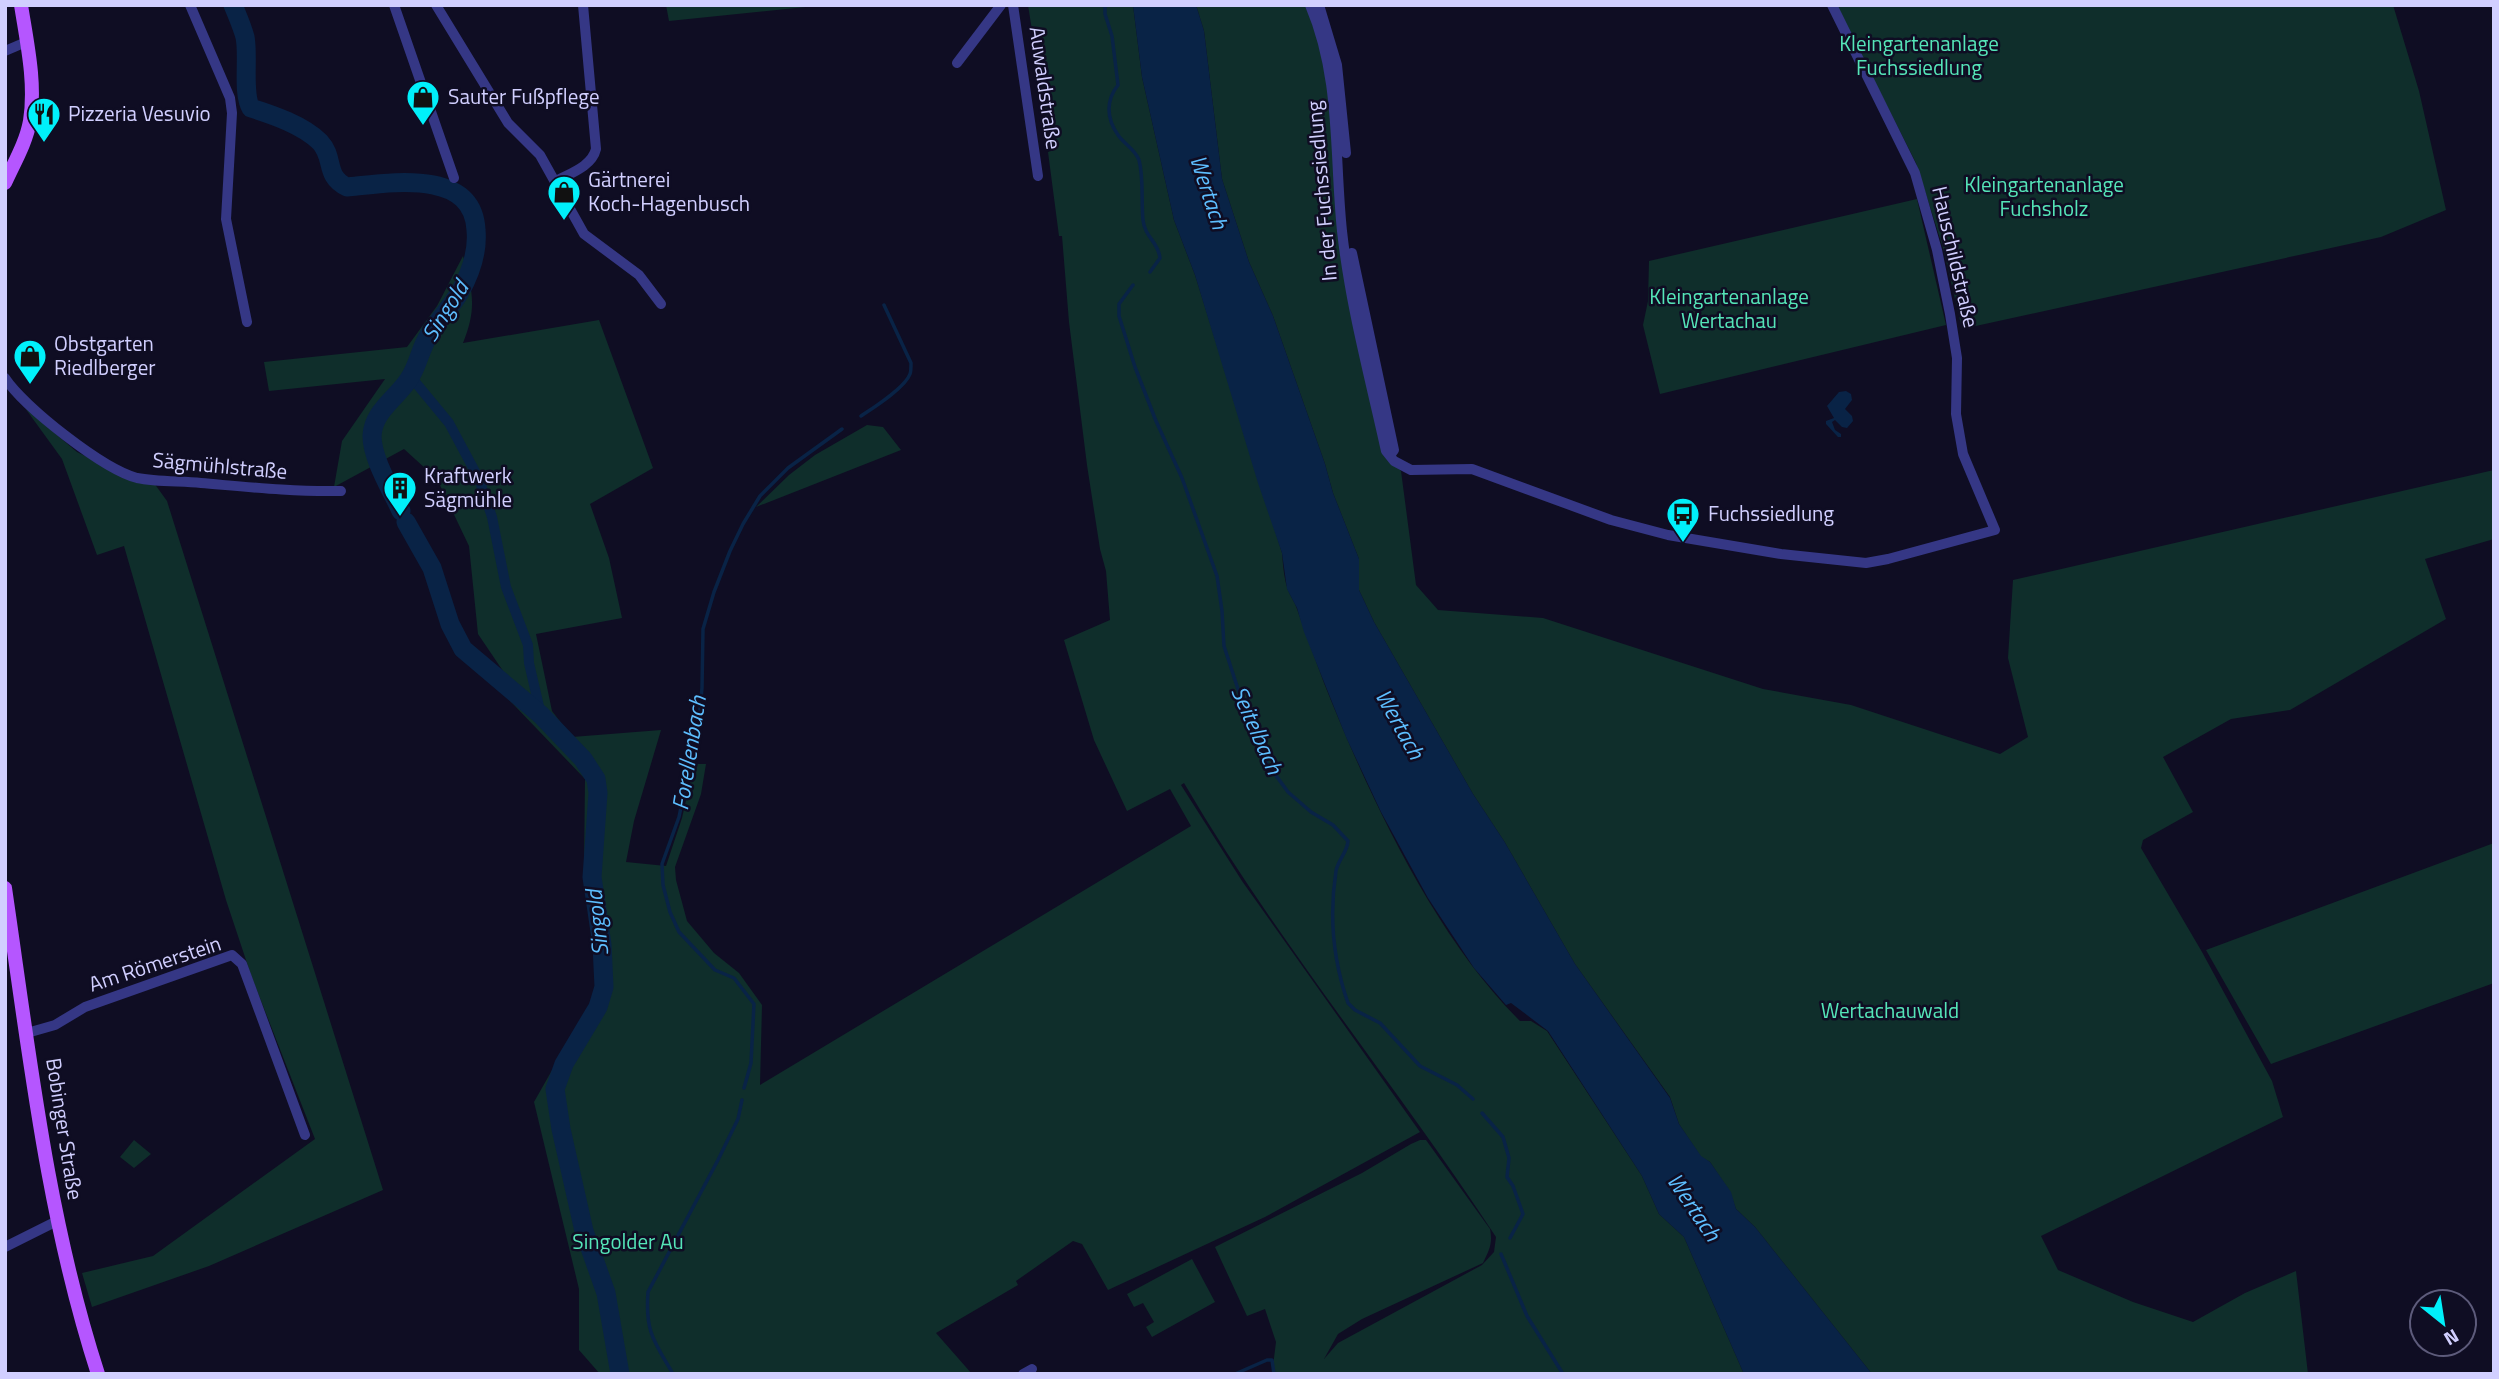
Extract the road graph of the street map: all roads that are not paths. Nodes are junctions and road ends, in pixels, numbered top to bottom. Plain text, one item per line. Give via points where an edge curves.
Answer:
1 (21, 5) edge
2 (190, 5) edge
3 (394, 5) edge
4 (436, 5) edge
5 (583, 5) edge
6 (1001, 5) edge
7 (1013, 5) edge
8 (1310, 5) edge
9 (1319, 5) edge
10 (1832, 5) edge
11 (26, 42) junction
12 (5, 51) edge
13 (957, 63) dead end
14 (1038, 176) dead end
15 (454, 178) dead end
16 (556, 181) junction
17 (5, 183) edge
18 (661, 304) dead end
19 (247, 322) dead end
20 (5, 377) edge
21 (1391, 454) junction
22 (341, 491) dead end
23 (5, 888) edge
24 (27, 1033) junction
25 (305, 1135) dead end
26 (57, 1221) junction
27 (5, 1247) edge
28 (99, 1374) edge

1 - 11 main road
2 - 19 street via 230,98 226,219
3 - 15 street
4 - 16 street via 508,122 540,155
5 - 16 street via 596,149 589,163
6 - 13 street
7 - 14 street, Auwaldstraße
8 - 21 street, In der Fuchssiedlung via 1330,68 1349,285 1386,451
9 - 21 street, In der Fuchssiedlung via 1338,65 1348,228 1394,450
10 - 21 street, Hauschildstraße via 1915,173 1950,314 1957,358 1955,414 1963,454 1995,530 1866,563 1781,554 1668,536 1472,469 1411,470 1394,461
11 - 12 street
11 - 17 main road via 32,90 29,124
16 - 18 street via 584,234 639,275
20 - 22 street, Sägmühlstraße via 13,390 65,436 136,478 297,492
23 - 24 main road, Bobinger Straße
24 - 25 street, Am Römerstein via 55,1025 85,1007 232,955 242,964
24 - 26 main road, Bobinger Straße
26 - 27 street
26 - 28 main road, Bobinger Straße

